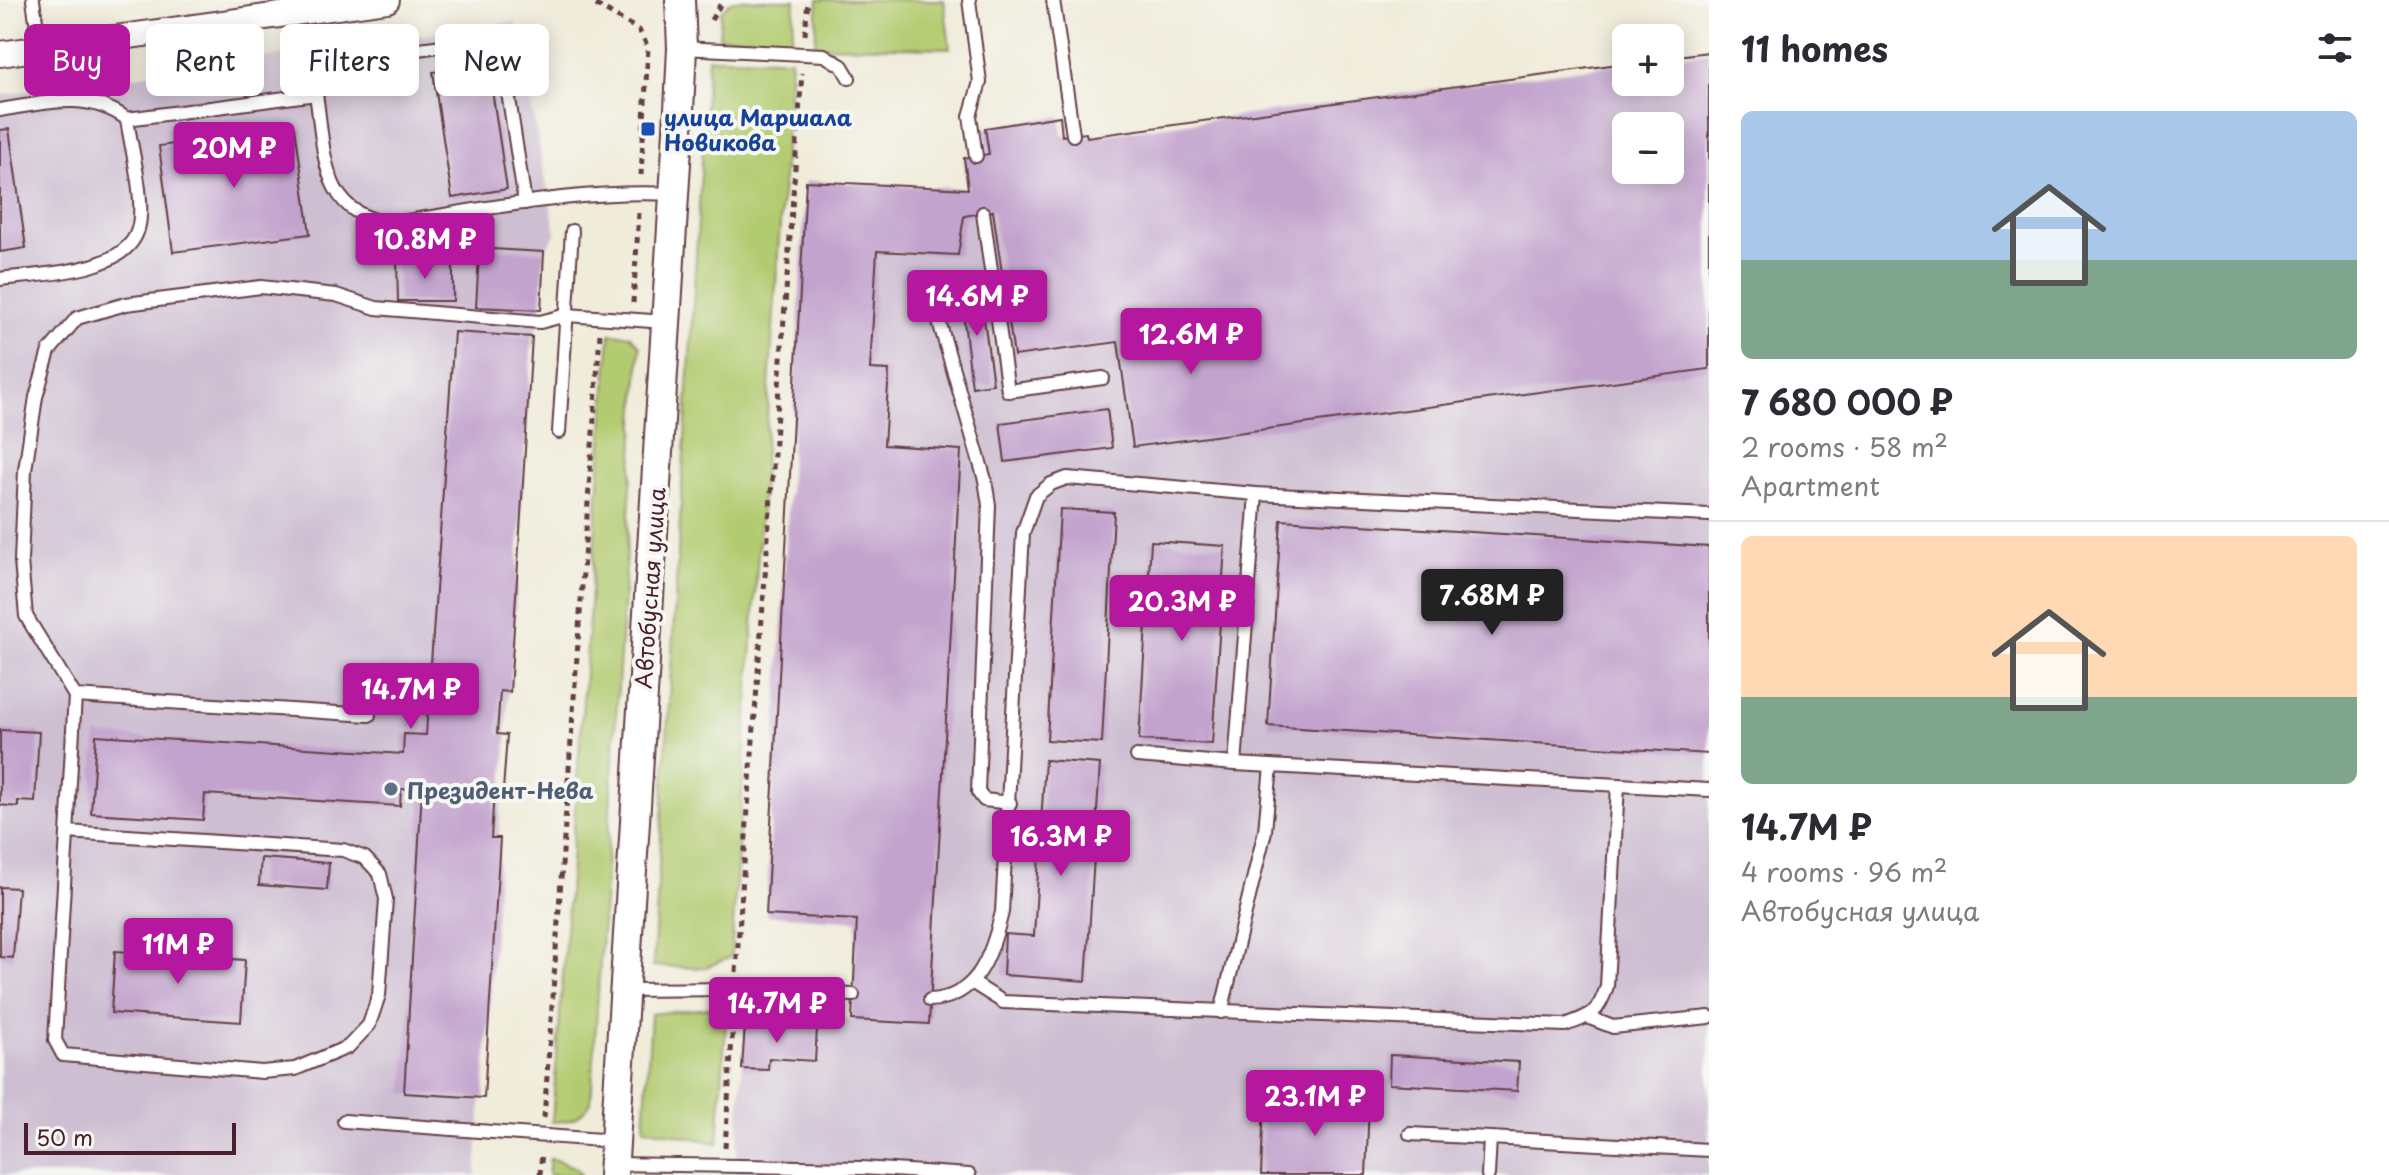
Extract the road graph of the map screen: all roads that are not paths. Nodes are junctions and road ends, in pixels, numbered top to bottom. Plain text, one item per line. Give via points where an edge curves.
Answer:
1 (33, 0) edge
2 (387, 0) edge
3 (680, 0) edge
4 (969, 0) edge
5 (1053, 0) edge
6 (36, 24) edge
7 (130, 36) edge
8 (682, 48) junction
9 (24, 50) edge
10 (419, 50) edge
11 (0, 54) edge
12 (849, 78) dead end
13 (301, 96) edge
14 (316, 96) edge
15 (0, 110) edge
16 (127, 119) junction
17 (1073, 135) dead end
18 (976, 156) dead end
19 (674, 194) junction
20 (525, 203) junction
21 (983, 213) dead end
22 (572, 231) dead end
23 (0, 279) edge
24 (932, 297) dead end
25 (567, 315) junction
26 (666, 322) junction
27 (1103, 378) dead end
28 (559, 432) dead end
29 (1256, 494) junction
30 (1709, 515) edge
31 (75, 696) junction
32 (369, 715) dead end
33 (1137, 756) dead end
34 (1235, 764) junction
35 (1271, 766) junction
36 (1618, 785) junction
37 (1709, 790) edge
38 (1010, 803) junction
39 (67, 832) junction
40 (973, 983) junction
41 (624, 990) junction
42 (853, 995) dead end
43 (930, 1000) dead end
44 (1221, 1012) junction
45 (1587, 1017) junction
46 (1709, 1017) edge
47 (344, 1121) dead end
48 (1410, 1134) dead end
49 (1490, 1138) junction
50 (1709, 1150) edge
51 (613, 1160) edge
52 (862, 1172) edge
53 (969, 1175) edge
54 (1488, 1175) edge

1 - 6 lane
2 - 7 street
3 - 8 street, Автобусная улица
4 - 18 lane via 980,82 970,116
5 - 17 lane
8 - 12 lane via 804,53 831,58
8 - 19 street, Автобусная улица
9 - 11 street
10 - 20 lane via 476,42 489,45 504,66
13 - 16 lane
14 - 20 lane via 329,174 338,196 354,212 393,223
15 - 16 lane via 89,100
16 - 23 lane via 140,208 138,230 125,250 80,268
19 - 20 lane via 640,192
19 - 26 street, Автобусная улица
21 - 27 lane via 1008,391
22 - 25 lane
24 - 38 lane via 989,505 978,792 984,800
25 - 26 lane
25 - 28 lane
25 - 31 lane via 540,322 405,311 336,295 261,287 126,304 77,318 49,351 36,397 25,470 21,561 26,616
26 - 41 street, Автобусная улица
29 - 30 lane
29 - 34 lane
29 - 38 lane via 1088,478 1051,484 1036,496 1023,533
31 - 32 lane
31 - 39 lane
33 - 34 lane
34 - 35 lane
35 - 36 lane
35 - 44 lane via 1265,831
36 - 37 lane
36 - 45 lane via 1607,986 1601,1006
38 - 40 lane via 1002,912
39 - 39 lane via 55,1040 63,1055 284,1070 348,1047 369,1025 379,995 386,899 380,874 365,858 343,850
40 - 43 lane via 946,1000
40 - 44 lane via 1003,1002
41 - 42 lane
41 - 51 street, Автобусная улица
44 - 45 lane via 1565,1025
45 - 46 lane via 1613,1027
47 - 51 lane via 543,1137
48 - 49 lane
49 - 50 lane
49 - 54 lane
51 - 52 lane
52 - 53 lane

